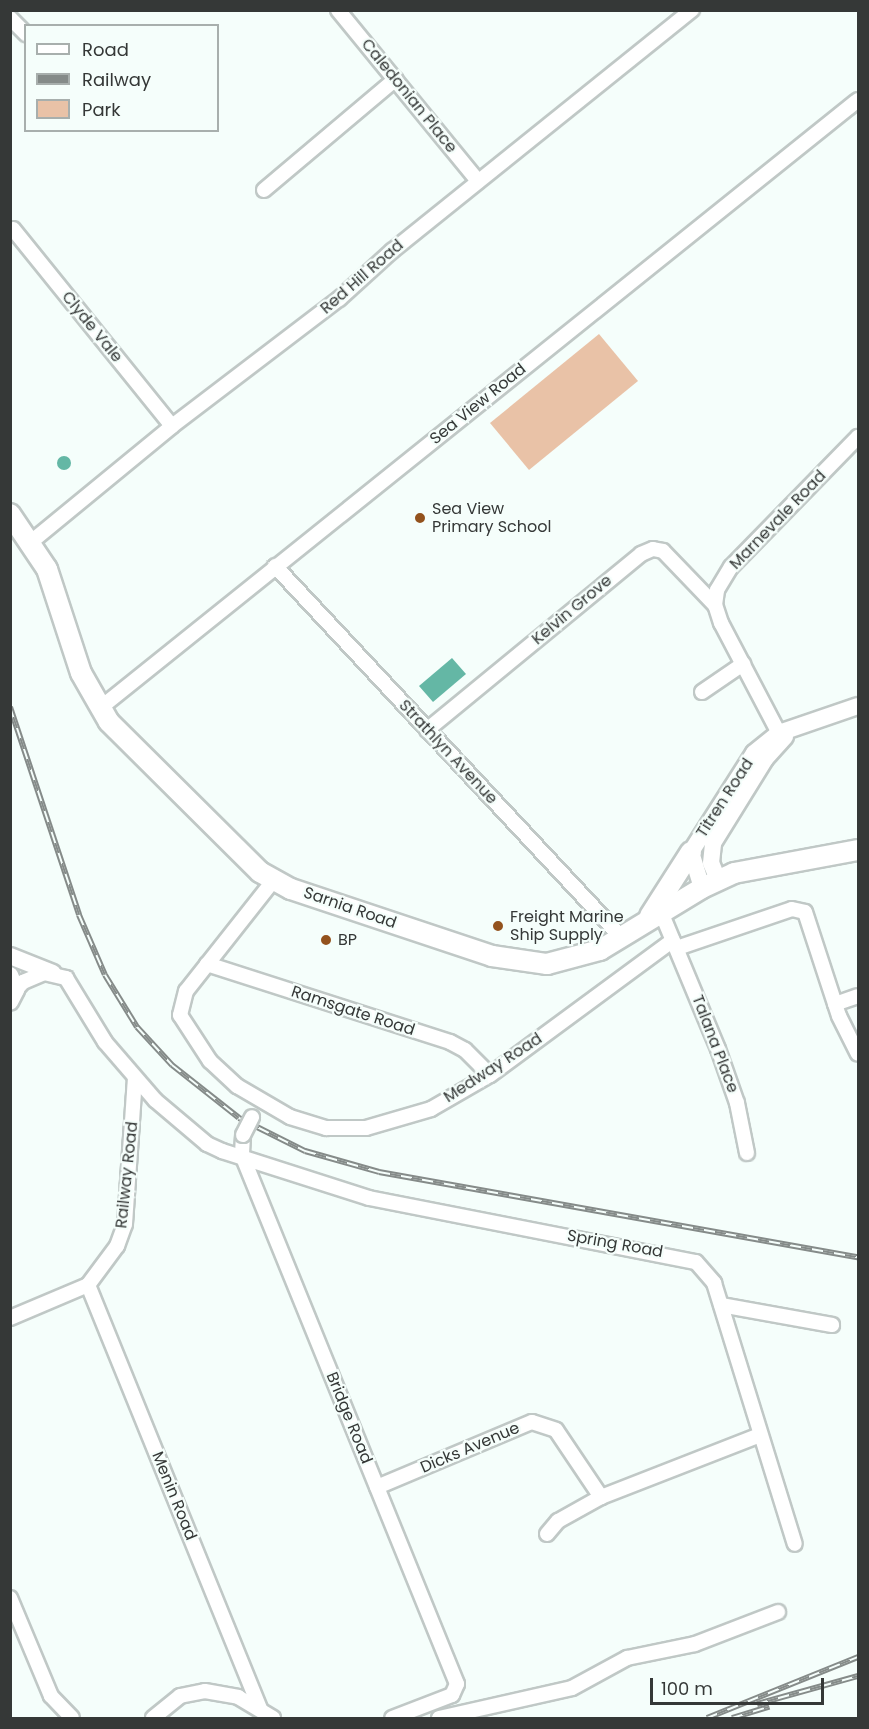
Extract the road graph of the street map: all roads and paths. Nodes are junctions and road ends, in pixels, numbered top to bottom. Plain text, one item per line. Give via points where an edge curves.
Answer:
1 (338, 10) edge
2 (692, 10) edge
3 (10, 18) edge
4 (24, 32) edge
5 (396, 79) junction
6 (858, 100) edge
7 (478, 181) junction
8 (264, 189) dead end
9 (13, 229) dead end
10 (172, 426) junction
11 (858, 437) edge
12 (10, 514) edge
13 (31, 542) junction
14 (274, 566) junction
15 (715, 605) junction
16 (743, 664) junction
17 (702, 692) dead end
18 (858, 706) edge
19 (99, 709) junction
20 (427, 730) junction
21 (785, 734) junction
22 (858, 850) edge
23 (691, 852) junction
24 (273, 881) junction
25 (710, 884) junction
26 (654, 917) junction
27 (622, 938) junction
28 (675, 944) junction
29 (10, 956) edge
30 (207, 964) junction
31 (53, 973) junction
32 (12, 989) edge
33 (858, 996) edge
34 (835, 1004) junction
35 (858, 1054) edge
36 (490, 1075) junction
37 (135, 1078) junction
38 (260, 1102) junction
39 (747, 1152) dead end
40 (242, 1155) junction
41 (88, 1285) junction
42 (721, 1305) junction
43 (10, 1318) edge
44 (832, 1324) dead end
45 (760, 1434) junction
46 (377, 1487) junction
47 (601, 1497) junction
48 (547, 1534) dead end
49 (795, 1544) dead end
50 (10, 1598) edge
51 (778, 1612) dead end
52 (261, 1708) junction
53 (72, 1719) edge
54 (153, 1719) edge
55 (273, 1719) edge
56 (392, 1719) edge
57 (439, 1719) edge

1 - 5 street, Caledonian Place
2 - 7 street, Red Hill Road
3 - 4 street
5 - 7 street, Caledonian Place
5 - 8 street
6 - 14 street, Sea View Road
7 - 10 street, Red Hill Road via 339,299
9 - 10 street, Clyde Vale
10 - 13 street, Red Hill Road
11 - 15 street, Marnevale Road via 731,567 721,579
12 - 13 main road, Sarnia Road
13 - 19 main road, Sarnia Road via 55,586 81,673
14 - 19 street, Sea View Road
14 - 20 street, Strathlyn Avenue
15 - 16 street
15 - 20 street, Kelvin Grove via 663,551 652,549
16 - 17 street
16 - 21 street
18 - 21 street, Titren Road
19 - 24 main road, Sarnia Road
20 - 27 street, Strathlyn Avenue
21 - 23 street, Titren Road via 753,753
21 - 25 street, Titren Road via 713,843
22 - 25 main road, Sarnia Road via 758,866
23 - 25 street, Titren Road
23 - 26 main road
24 - 27 main road, Sarnia Road via 511,961 568,962
24 - 30 street, Medway Road
25 - 26 main road, Sarnia Road
26 - 27 main road, Sarnia Road
26 - 28 street
28 - 34 street, Medway Road via 799,909 809,919
28 - 36 street, Medway Road
28 - 39 street, Talana Place via 737,1103
29 - 31 street
30 - 36 street, Ramsgate Road via 450,1042 465,1050
30 - 38 street, Medway Road via 186,991 180,1015 210,1061
31 - 32 street via 34,975
31 - 37 street, Spring Road via 72,985 105,1042
33 - 34 street
34 - 35 street
36 - 38 street, Medway Road via 431,1109 366,1128 326,1128
37 - 40 street, Spring Road via 180,1124 207,1144
37 - 41 street, Railway Road via 125,1224 110,1259
38 - 40 street, bridge via 243,1135
40 - 42 street, Spring Road via 300,1179 369,1198 677,1256 696,1262 706,1271
40 - 46 street, Bridge Road
41 - 43 street, Railway Road
41 - 52 street, Menin Road
42 - 44 street
42 - 45 street, Spring Road
45 - 47 street
45 - 49 street, Spring Road
46 - 47 street, Dicks Avenue via 532,1422 556,1430
46 - 56 street, Bridge Road via 455,1680 452,1695
47 - 48 street via 558,1521
50 - 53 street via 51,1696
51 - 57 street via 695,1644 627,1658 572,1688
52 - 54 street via 238,1697 205,1690 180,1696
52 - 55 street

